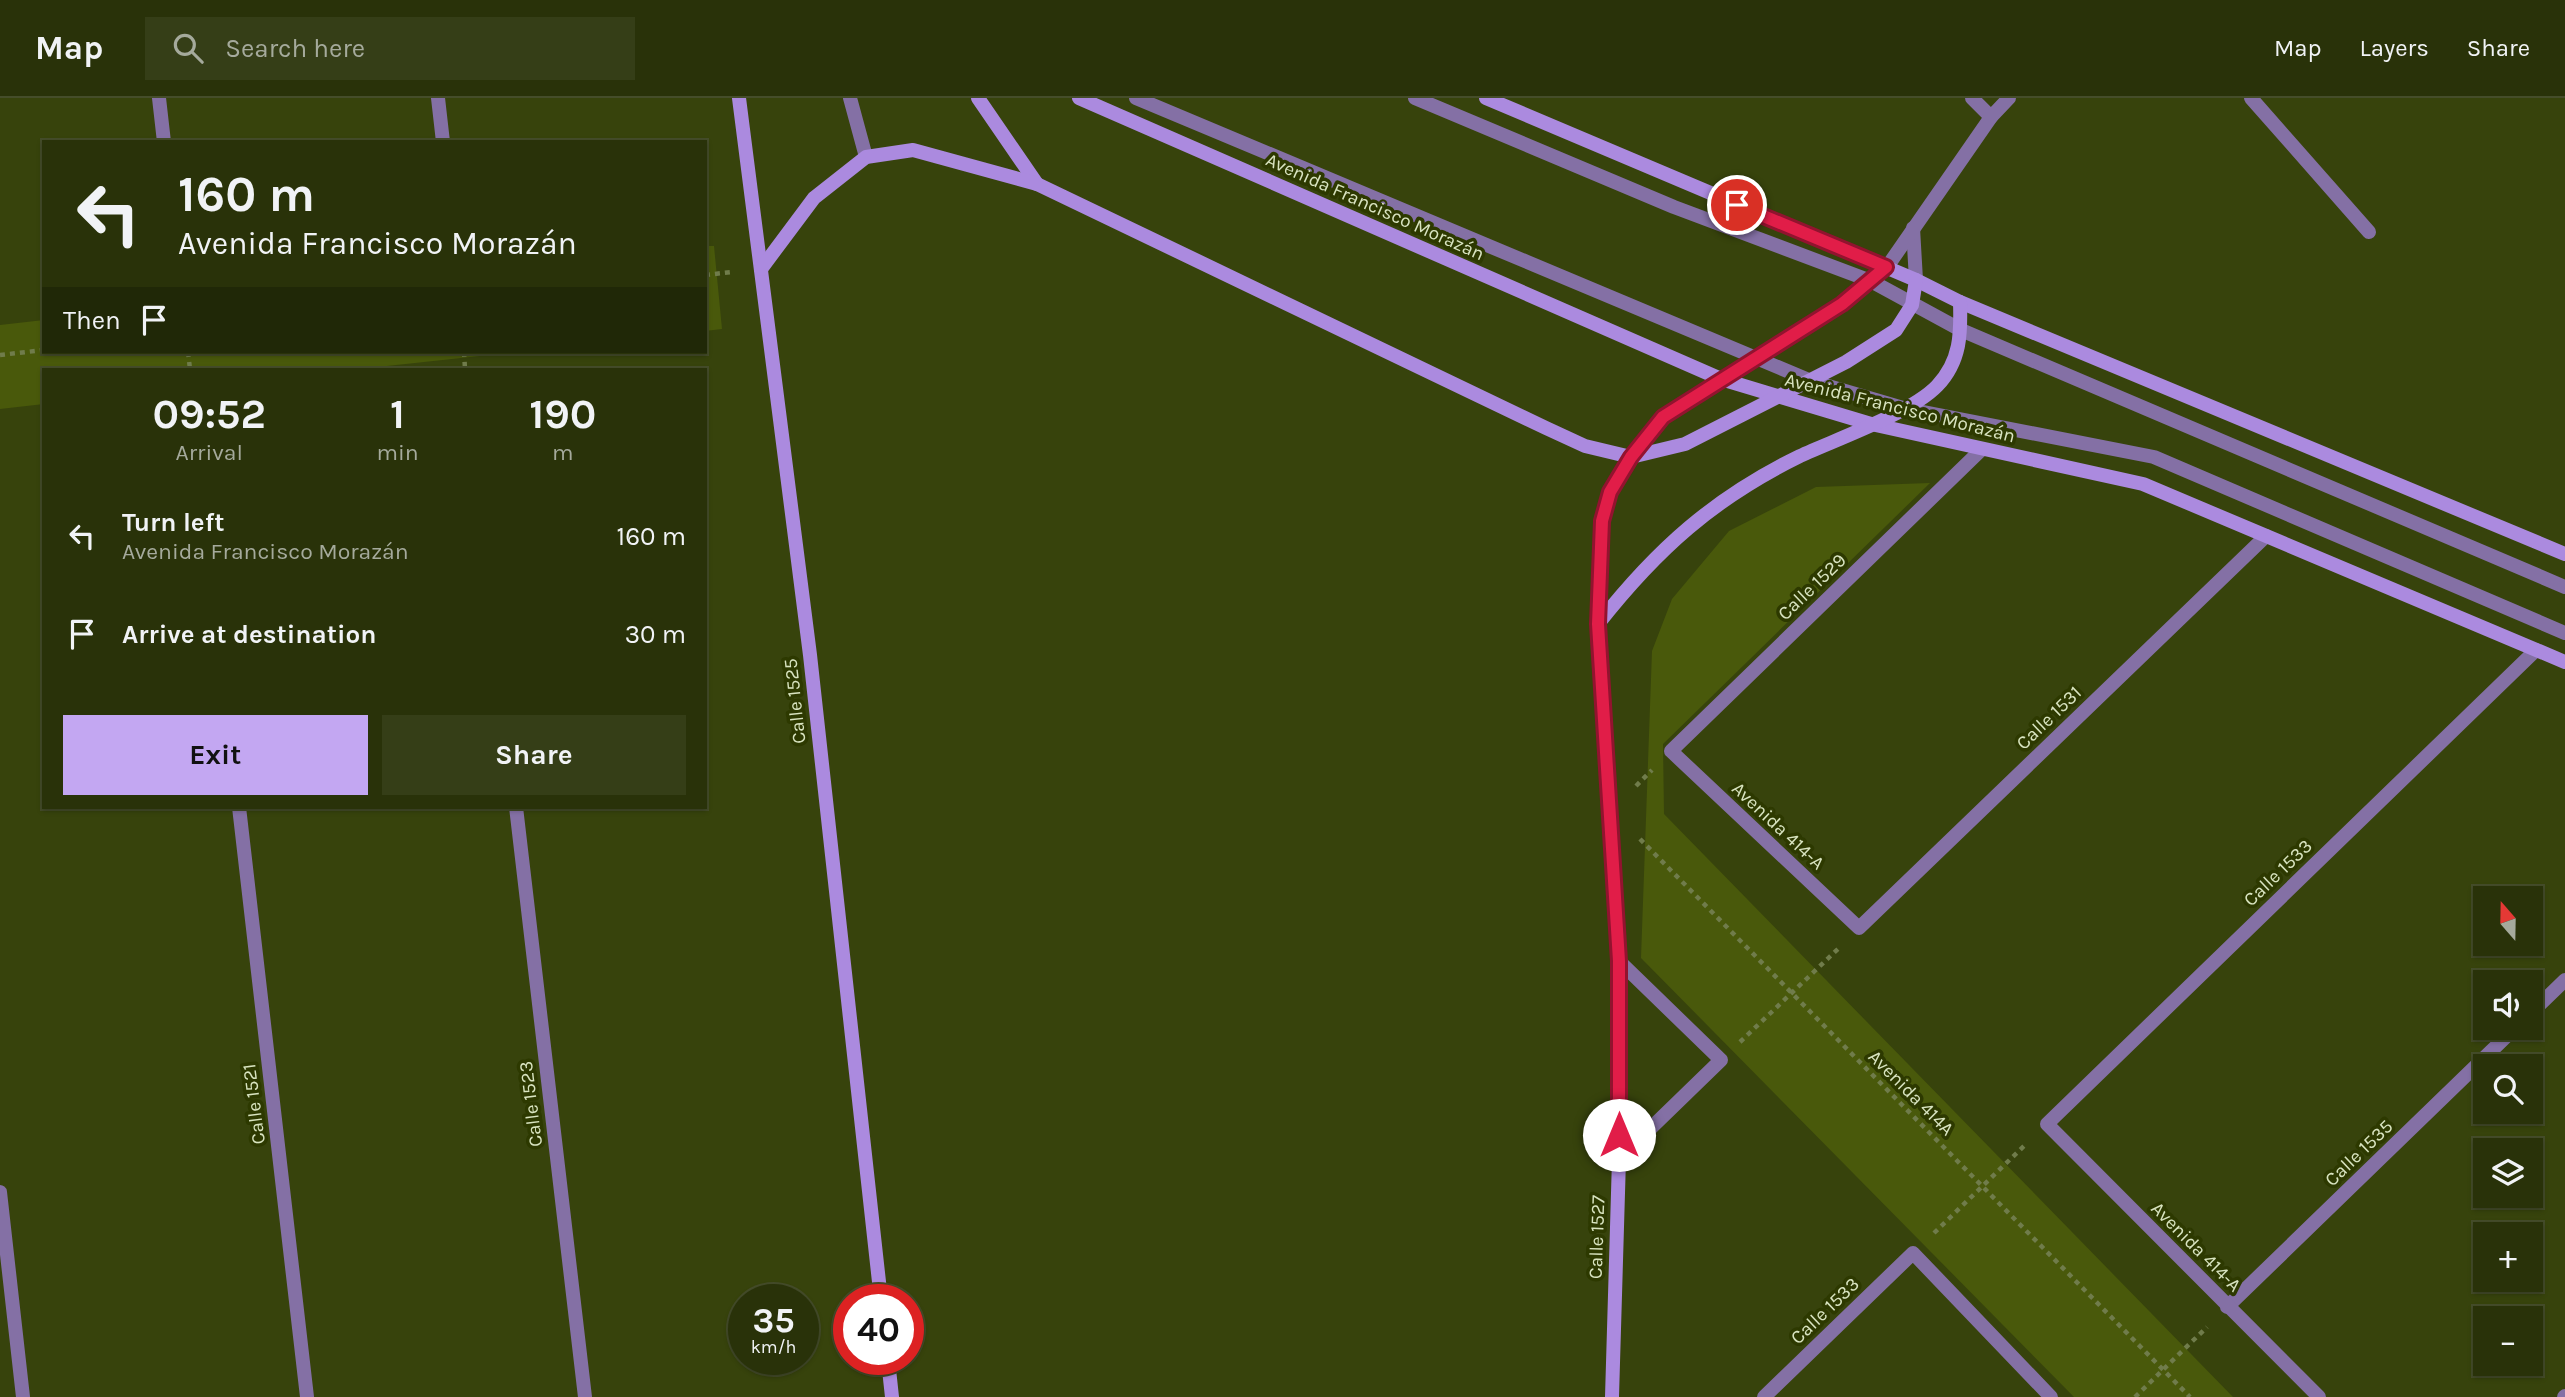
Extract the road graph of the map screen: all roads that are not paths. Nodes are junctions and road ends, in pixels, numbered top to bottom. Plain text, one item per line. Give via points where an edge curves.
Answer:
1 (159, 98) edge
2 (438, 98) edge
3 (739, 98) edge
4 (850, 98) edge
5 (978, 98) edge
6 (1080, 98) edge
7 (1136, 98) edge
8 (1415, 98) edge
9 (1486, 98) edge
10 (1972, 98) edge
11 (2010, 98) edge
12 (2251, 98) edge
13 (1991, 117) junction
14 (164, 140) edge
15 (443, 140) edge
16 (866, 157) junction
17 (1037, 184) junction
18 (1913, 228) junction
19 (2368, 232) dead end
20 (1886, 267) junction
21 (761, 269) junction
22 (1916, 280) junction
23 (1871, 281) junction
24 (1960, 302) junction
25 (1912, 305) junction
26 (1961, 330) junction
27 (1759, 357) junction
28 (1721, 379) junction
29 (1811, 381) junction
30 (1778, 397) junction
31 (1903, 408) junction
32 (1871, 424) junction
33 (1981, 450) junction
34 (1631, 457) junction
35 (2266, 536) junction
36 (2565, 554) edge
37 (2565, 587) edge
38 (1598, 624) junction
39 (2565, 633) edge
40 (2536, 650) junction
41 (2565, 662) edge
42 (1671, 751) joint
43 (239, 809) edge
44 (516, 809) edge
45 (1859, 928) joint
46 (1619, 961) junction
47 (2565, 980) edge
48 (2543, 1001) edge
49 (2503, 1040) edge
50 (2047, 1124) joint
51 (1619, 1159) junction
52 (0, 1192) edge
53 (879, 1284) edge
54 (2227, 1307) junction
55 (890, 1375) edge
56 (23, 1397) edge
57 (307, 1397) edge
58 (585, 1397) edge
59 (892, 1397) edge
60 (1612, 1397) edge
61 (1764, 1397) edge
62 (2050, 1397) edge
63 (2319, 1397) edge

1 - 14 street
2 - 15 street
3 - 21 street, Calle 1525
4 - 16 street
5 - 17 street
6 - 28 street, Avenida Francisco Morazán
7 - 27 street
8 - 23 street via 1674,207
9 - 20 street
10 - 13 street
11 - 13 street
12 - 19 street
13 - 18 street
16 - 17 street via 913,150
16 - 21 street via 814,198
17 - 34 street via 1585,446
18 - 20 street
18 - 22 street
20 - 22 street
20 - 23 street, Calle 1527
21 - 53 street, Calle 1525 via 810,654
22 - 24 street
22 - 25 street
23 - 25 street
23 - 27 street, Calle 1527
24 - 26 street
24 - 36 street
25 - 26 street
25 - 29 street via 1896,330
26 - 31 street via 1953,365 1937,387
26 - 37 street
27 - 28 street, Calle 1527
27 - 29 street
28 - 30 street, Avenida Francisco Morazán
28 - 34 street, Calle 1527 via 1663,417
29 - 30 street
29 - 31 street
30 - 32 street, Avenida Francisco Morazán
30 - 34 street via 1685,444
31 - 32 street
31 - 39 street via 2154,457
32 - 33 street, Avenida Francisco Morazán
32 - 38 street via 1798,457 1682,531 1639,573
33 - 35 street, Avenida Francisco Morazán via 2143,484
33 - 42 street, Calle 1529
34 - 38 street, Calle 1527 via 1610,492 1602,521
35 - 40 street, Avenida Francisco Morazán
35 - 45 street, Calle 1531
38 - 46 street, Calle 1527
40 - 41 street, Avenida Francisco Morazán
40 - 50 street, Calle 1533
42 - 45 street, Avenida 414-A
43 - 57 street, Calle 1521
44 - 58 street, Calle 1523
46 - 51 street, Calle 1527
46 - 51 street via 1721,1060
47 - 48 street
49 - 54 street, Calle 1535
50 - 54 street, Avenida 414-A
51 - 60 street, Calle 1527
52 - 56 street
54 - 63 street, Avenida 414-A
55 - 59 street
61 - 62 street, Calle 1533 via 1913,1253

